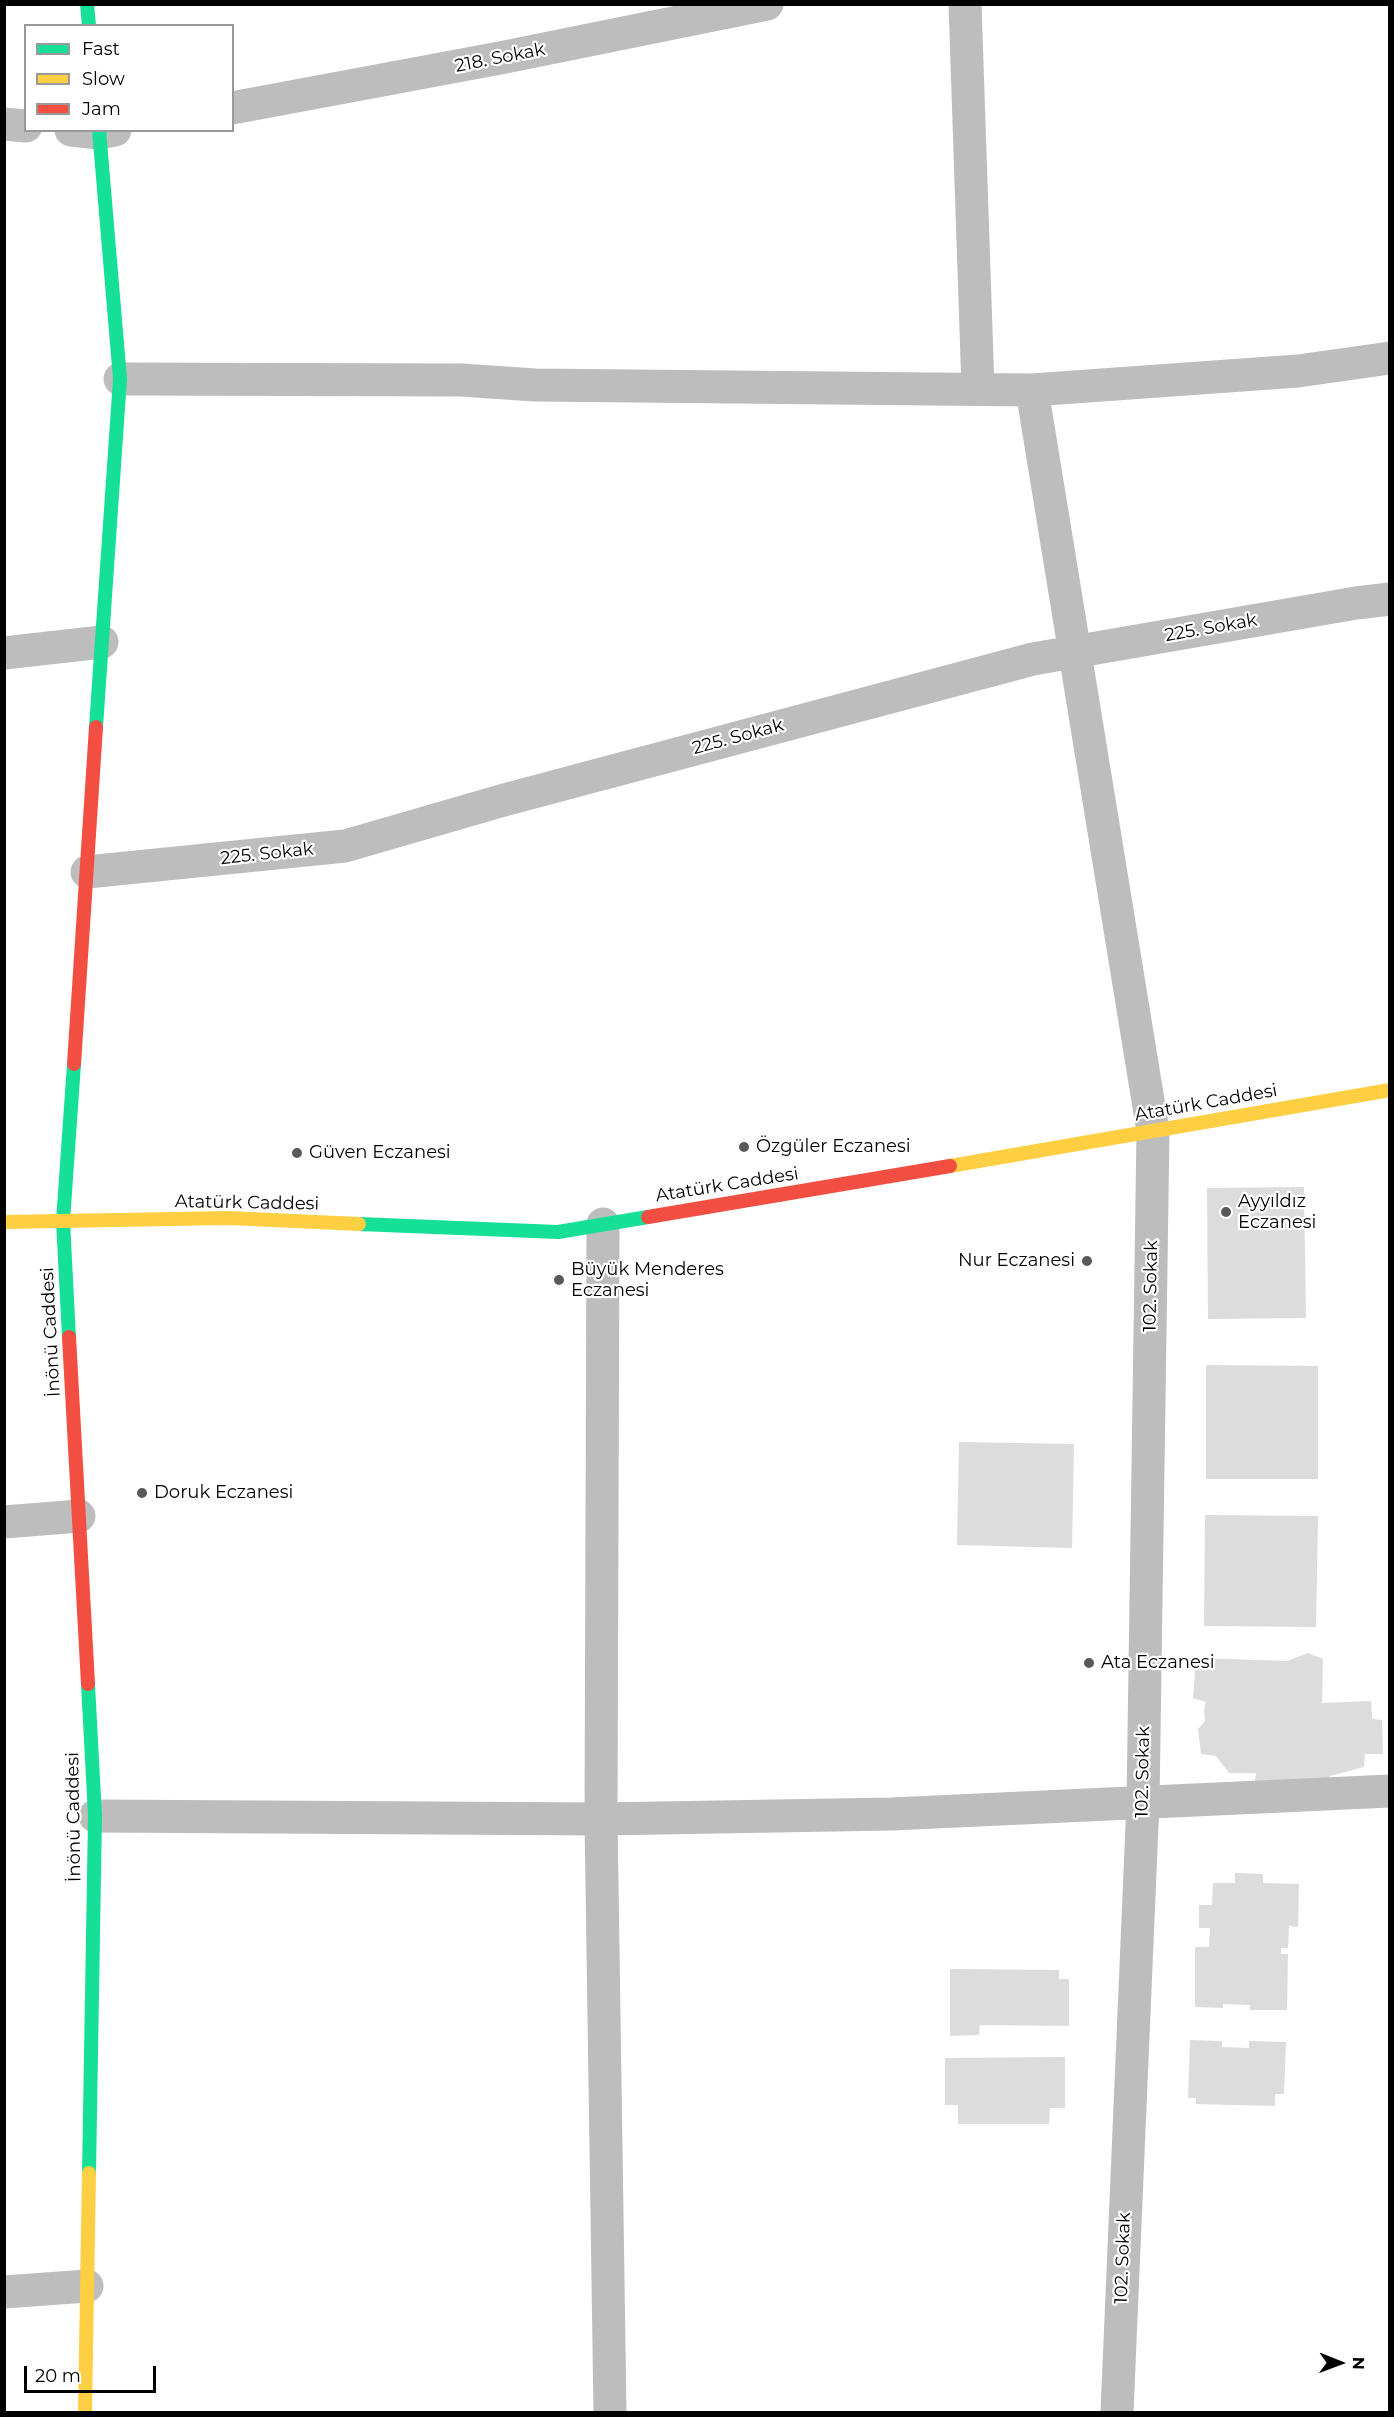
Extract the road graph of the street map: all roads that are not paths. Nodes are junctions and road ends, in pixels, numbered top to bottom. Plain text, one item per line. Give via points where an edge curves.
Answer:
1 (87, 4) edge
2 (767, 4) edge
3 (965, 4) edge
4 (89, 24) edge
5 (234, 108) edge
6 (4, 124) edge
7 (24, 126) edge
8 (96, 132) edge
9 (1389, 358) edge
10 (120, 379) junction
11 (978, 389) junction
12 (1032, 390) junction
13 (1389, 599) edge
14 (102, 642) junction
15 (1074, 652) junction
16 (4, 654) edge
17 (87, 872) junction
18 (1389, 1090) edge
19 (1153, 1131) junction
20 (63, 1221) junction
21 (4, 1222) edge
22 (603, 1224) junction
23 (79, 1516) junction
24 (4, 1522) edge
25 (1389, 1791) edge
26 (1143, 1802) junction
27 (95, 1816) junction
28 (602, 1819) junction
29 (87, 2286) junction
30 (4, 2292) edge
31 (85, 2412) edge
32 (609, 2412) edge
33 (1117, 2412) edge

1 - 4 main road
2 - 5 street, 218. Sokak
3 - 11 street
6 - 7 street
8 - 10 main road, İnönü Caddesi
9 - 12 street via 1298,371
10 - 11 street
10 - 14 main road, İnönü Caddesi
11 - 12 street
12 - 15 street, 102. Sokak
13 - 15 street, 225. Sokak
14 - 16 street
14 - 17 main road, İnönü Caddesi
15 - 17 street, 225. Sokak via 1033,658 345,846
15 - 19 street, 102. Sokak
17 - 20 main road, İnönü Caddesi
18 - 19 main road, Atatürk Caddesi
19 - 22 main road, Atatürk Caddesi
19 - 26 street, 102. Sokak
20 - 21 main road, Atatürk Caddesi
20 - 22 main road, Atatürk Caddesi via 230,1218 558,1232
20 - 23 main road, İnönü Caddesi
22 - 28 street
23 - 24 street
23 - 27 main road, İnönü Caddesi
25 - 26 street
26 - 28 street via 892,1814
26 - 33 street, 102. Sokak
27 - 28 street
27 - 29 main road, İnönü Caddesi
28 - 32 street
29 - 30 street
29 - 31 main road, İnönü Caddesi

